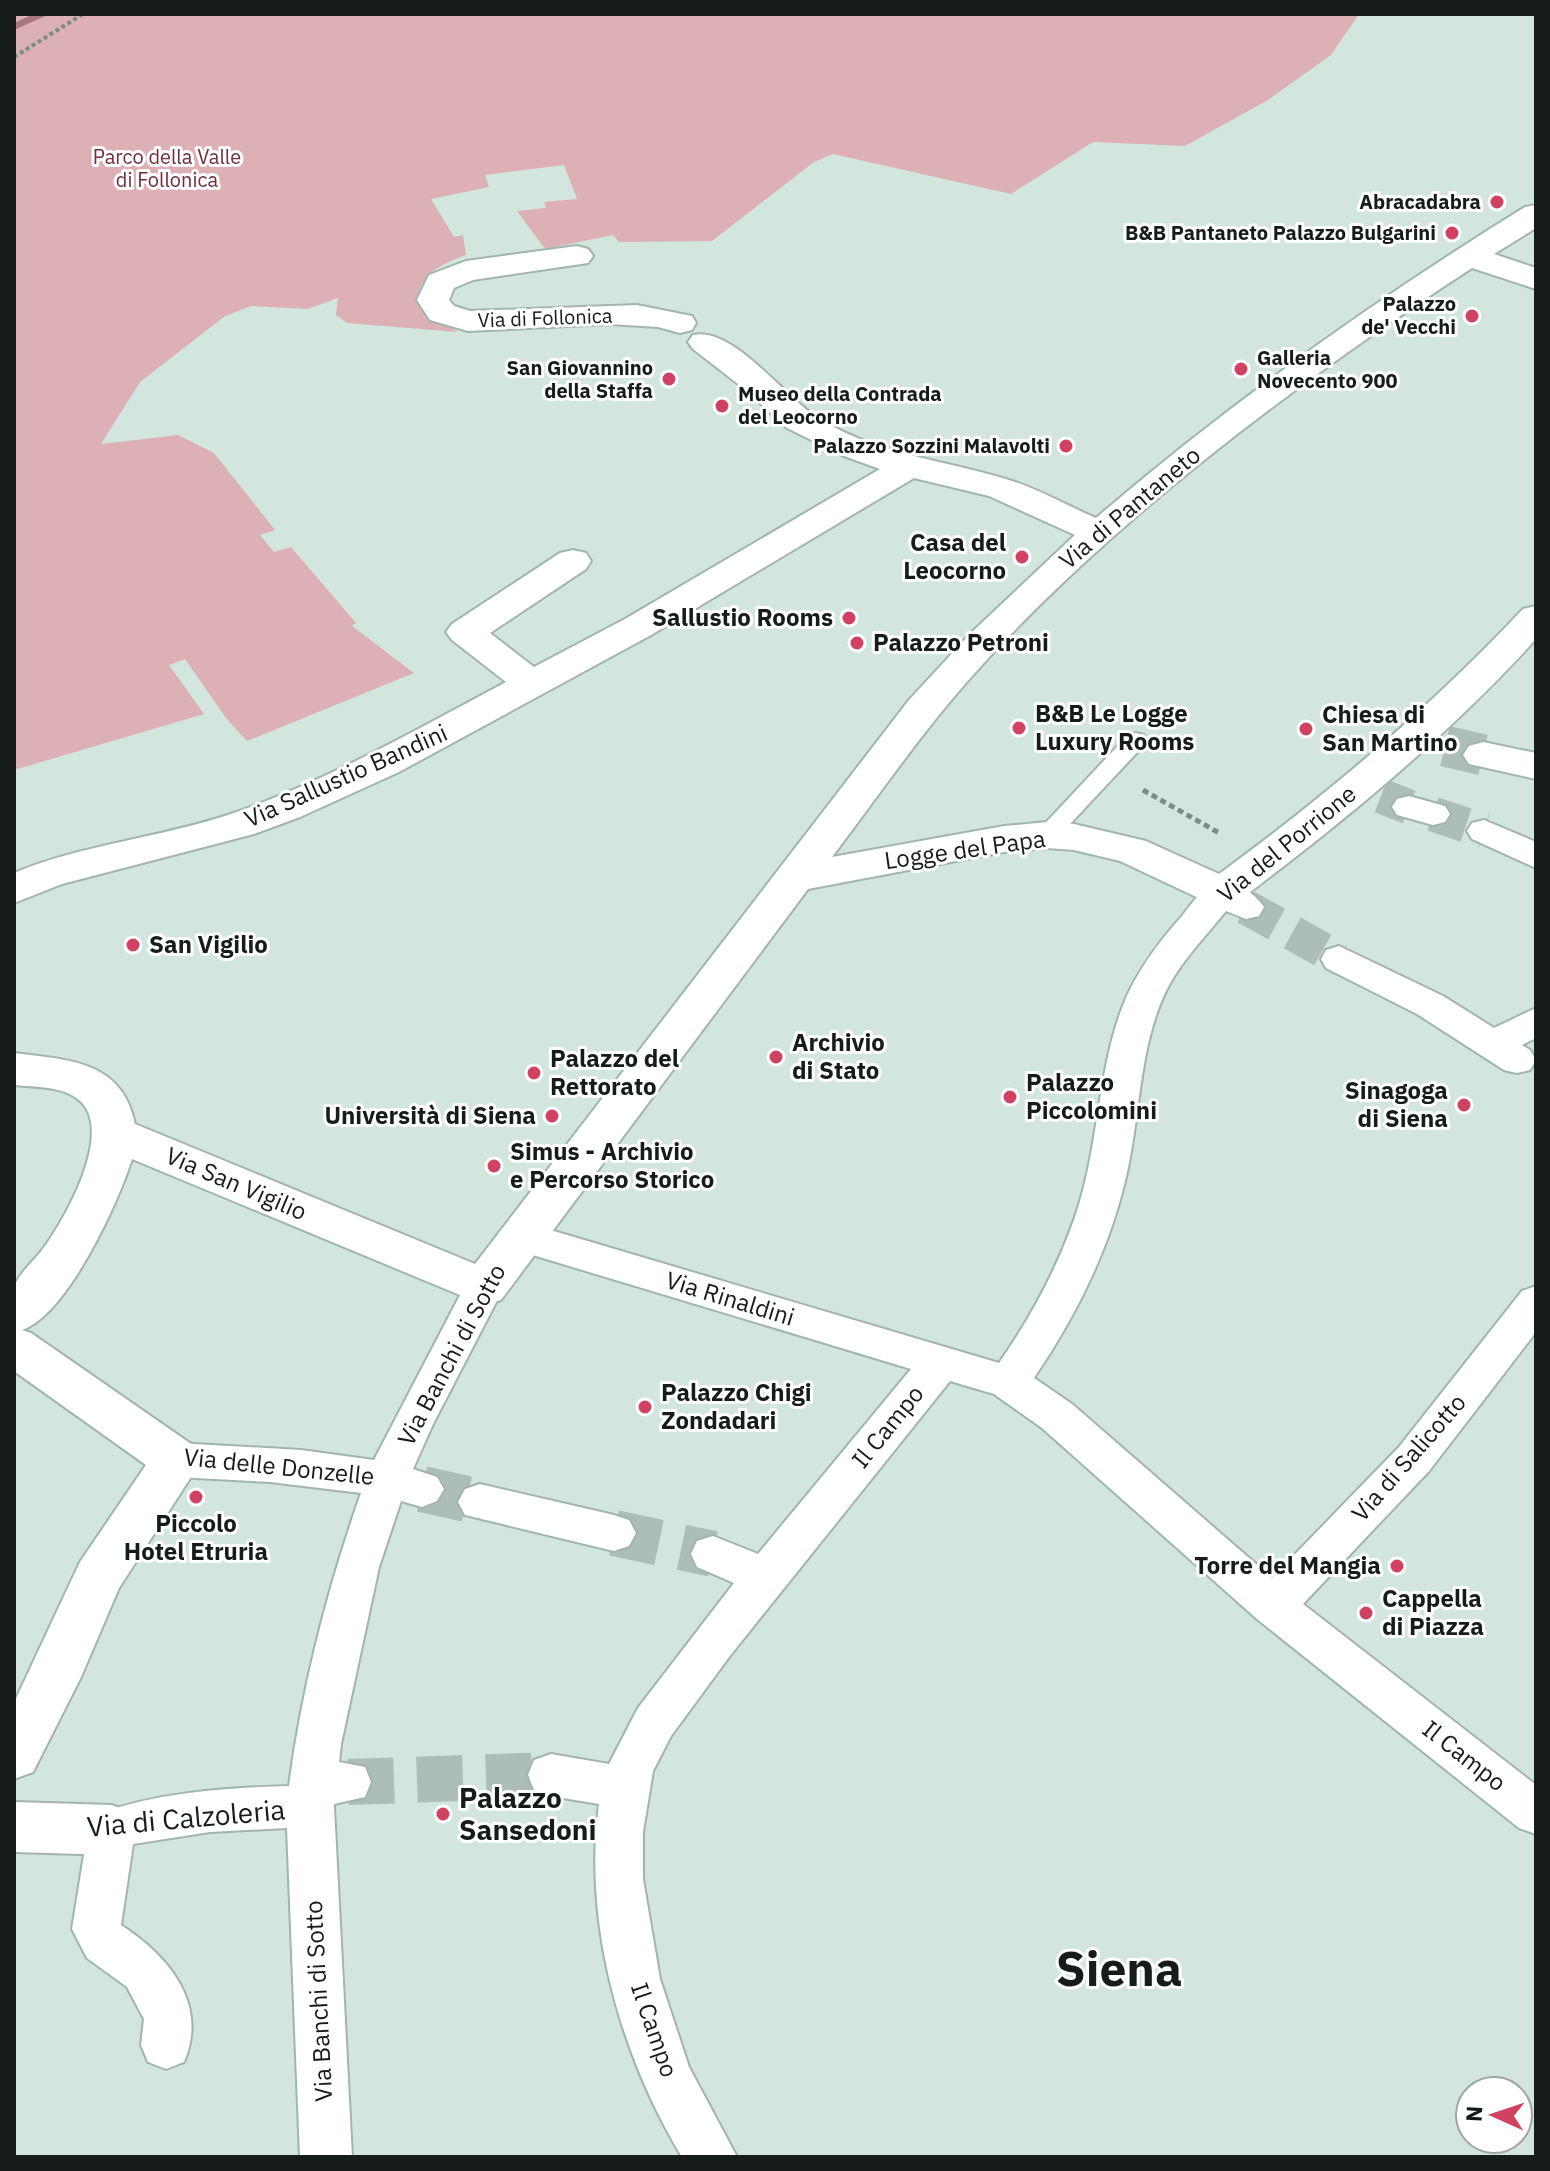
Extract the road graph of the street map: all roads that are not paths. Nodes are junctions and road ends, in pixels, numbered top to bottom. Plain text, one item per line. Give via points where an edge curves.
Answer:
1 (1536, 214) edge
2 (577, 256) dead end
3 (1467, 256) junction
4 (1536, 279) edge
5 (924, 470) junction
6 (1098, 532) junction
7 (573, 561) dead end
8 (1536, 617) edge
9 (533, 685) junction
10 (1136, 740) dead end
11 (1483, 755) tunnel mouth
12 (1536, 766) edge
13 (1484, 831) tunnel mouth
14 (1047, 835) junction
15 (1536, 856) edge
16 (794, 878) junction
17 (14, 889) edge
18 (1234, 900) junction
19 (1339, 959) tunnel mouth
20 (1536, 1021) edge
21 (14, 1069) edge
22 (115, 1134) junction
23 (520, 1236) junction
24 (484, 1287) junction
25 (1536, 1302) edge
26 (14, 1314) edge
27 (14, 1346) edge
28 (941, 1362) junction
29 (1008, 1382) junction
30 (177, 1460) junction
31 (405, 1484) junction
32 (480, 1502) tunnel mouth
33 (614, 1533) tunnel mouth
34 (713, 1554) tunnel mouth
35 (765, 1577) junction
36 (1273, 1606) junction
37 (14, 1755) edge
38 (551, 1775) tunnel mouth
39 (625, 1787) junction
40 (323, 1791) junction
41 (1536, 1813) edge
42 (14, 1827) edge
43 (112, 1830) junction
44 (166, 2045) dead end
45 (326, 2157) edge
46 (711, 2157) edge

1 - 3 street, Via di Pantaneto
2 - 5 street, Via di Follonica via 458,272 436,286 433,300 442,313 468,321 667,317 754,380 799,421 837,441
3 - 4 street
3 - 6 street, Via di Pantaneto via 1278,388
5 - 6 street, Via di Follonica via 1001,489
5 - 9 street, Via Sallustio Bandini
6 - 16 street, Via di Pantaneto via 958,666
7 - 9 street via 465,632
8 - 18 street, Via del Porrione via 1467,692 1396,801
9 - 17 street, Via Sallustio Bandini via 385,763 274,813 49,874
10 - 14 lane
11 - 12 street
13 - 15 street
14 - 16 street, Logge del Papa
14 - 18 street, Logge del Papa via 1132,851
16 - 23 street, Via Banchi di Sotto
18 - 29 street, Via del Porrione via 1160,968 1141,1005 1124,1071 1112,1154 1090,1233 1065,1293
19 - 20 street via 1430,1005 1505,1053
21 - 22 street via 93,1086 110,1104
22 - 24 street, Via San Vigilio
22 - 26 street via 93,1205 50,1272
23 - 24 street, Via Banchi di Sotto
23 - 28 street, Via Rinaldini
24 - 31 street, Via Banchi di Sotto via 412,1423
25 - 36 street, Via di Salicotto via 1414,1459
27 - 30 street, Via delle Donzelle
28 - 29 street, Il Campo
28 - 35 street, Il Campo
29 - 36 street, Il Campo via 1057,1416
30 - 31 street, Via delle Donzelle via 313,1466
30 - 37 street via 98,1577
31 - 40 street, Via Banchi di Sotto via 357,1567 341,1629
32 - 33 street
34 - 35 street
35 - 39 street, Il Campo via 675,1692
36 - 41 street, Il Campo
38 - 39 street
39 - 46 street, Il Campo via 618,1884 632,1967 678,2101
40 - 43 street, Via di Calzoleria via 148,1819
40 - 45 street, Via Banchi di Sotto
42 - 43 street, Via di Calzoleria
43 - 44 street via 96,1929 104,1942 144,1971 169,2016

